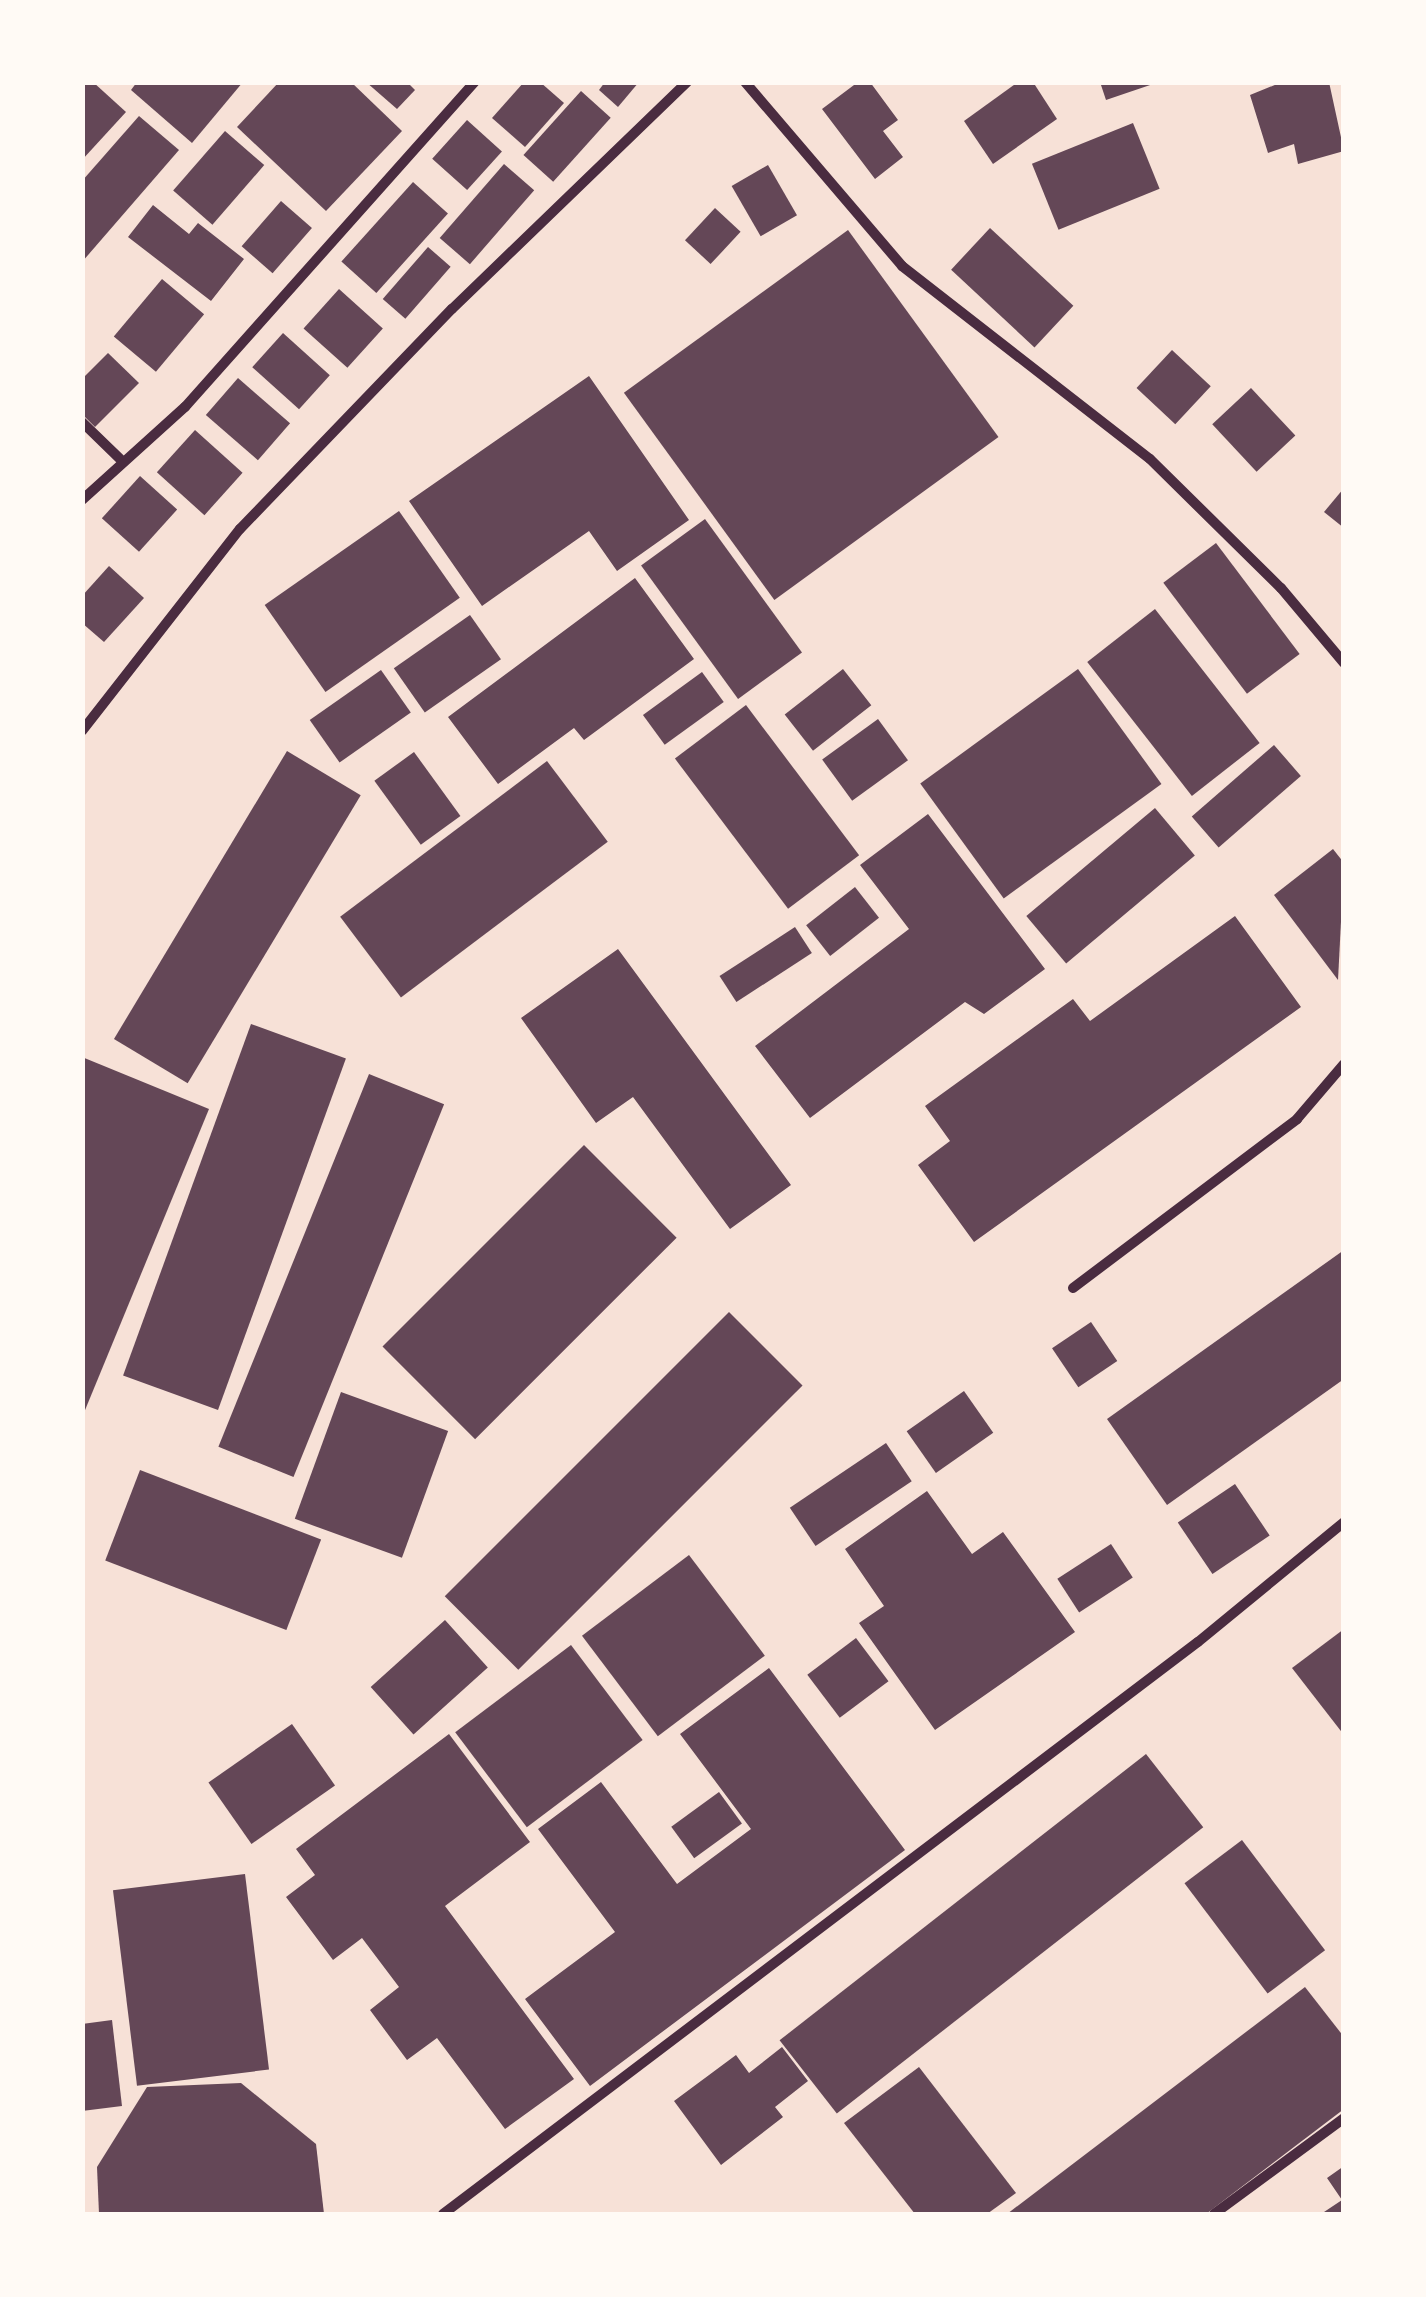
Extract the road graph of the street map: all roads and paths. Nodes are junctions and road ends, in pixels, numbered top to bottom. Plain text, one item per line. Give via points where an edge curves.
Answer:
1 (474, 82) edge
2 (688, 82) edge
3 (746, 82) edge
4 (82, 422) edge
5 (120, 459) junction
6 (82, 500) edge
7 (1344, 663) edge
8 (82, 731) edge
9 (1344, 1064) edge
10 (1072, 1288) dead end
11 (1344, 1522) edge
12 (1344, 2118) edge
13 (443, 2214) edge
14 (1214, 2214) edge

1 - 5 street via 185,407
2 - 8 street via 452,309 240,529
3 - 7 street via 902,266 1150,458 1281,588
4 - 5 street
5 - 6 street
9 - 10 street via 1297,1118
11 - 13 street via 1198,1642
12 - 14 street

